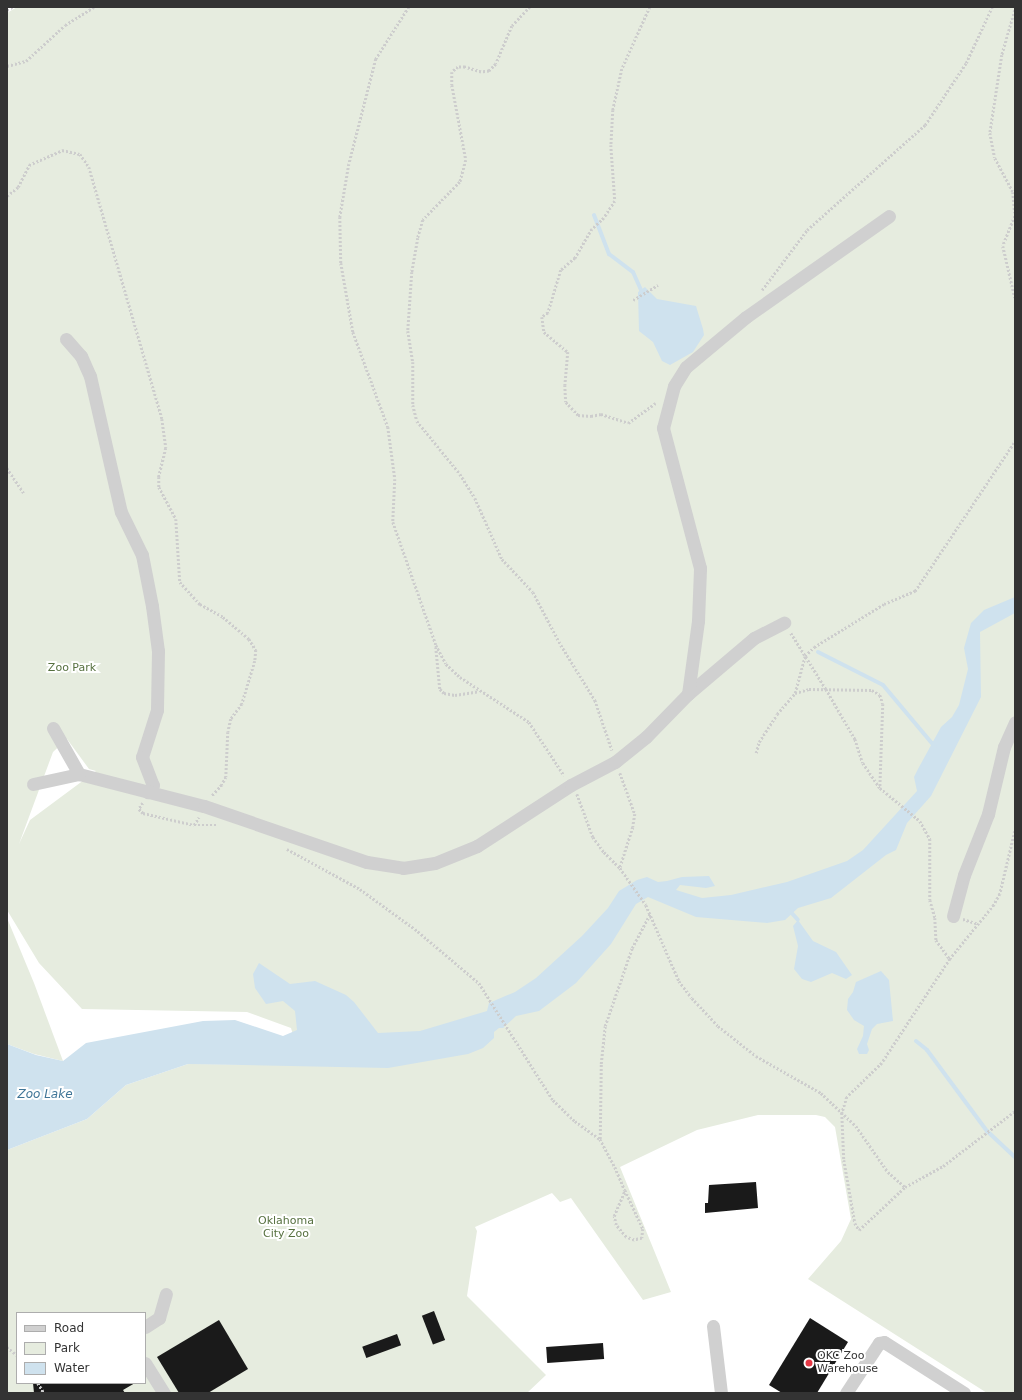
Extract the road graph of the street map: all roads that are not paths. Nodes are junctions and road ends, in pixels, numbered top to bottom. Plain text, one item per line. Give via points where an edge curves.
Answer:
1 (889, 216) dead end
2 (66, 338) dead end
3 (784, 623) road end
4 (688, 694) junction
5 (1015, 722) edge
6 (53, 728) dead end
7 (79, 774) junction
8 (33, 784) dead end
9 (148, 792) junction
10 (953, 916) dead end
11 (166, 1294) dead end
12 (146, 1326) edge
13 (714, 1326) dead end
14 (146, 1365) edge
15 (164, 1393) edge
16 (721, 1393) edge
17 (846, 1393) edge
18 (964, 1393) edge

1 - 4 street via 746,317 686,367 674,386 663,428 700,568 698,621
2 - 9 street via 81,356 90,376 121,512 142,555 152,606 158,651 157,710 142,757 153,785
3 - 4 street via 754,638
4 - 9 street via 646,737 616,762 571,785 477,846 435,863 403,868 367,862 204,806
5 - 10 street via 1004,747 988,814 964,875
6 - 7 street
7 - 8 street
7 - 9 street
11 - 12 street via 159,1318
13 - 16 street
14 - 15 street
17 - 18 street via 879,1343 884,1342

